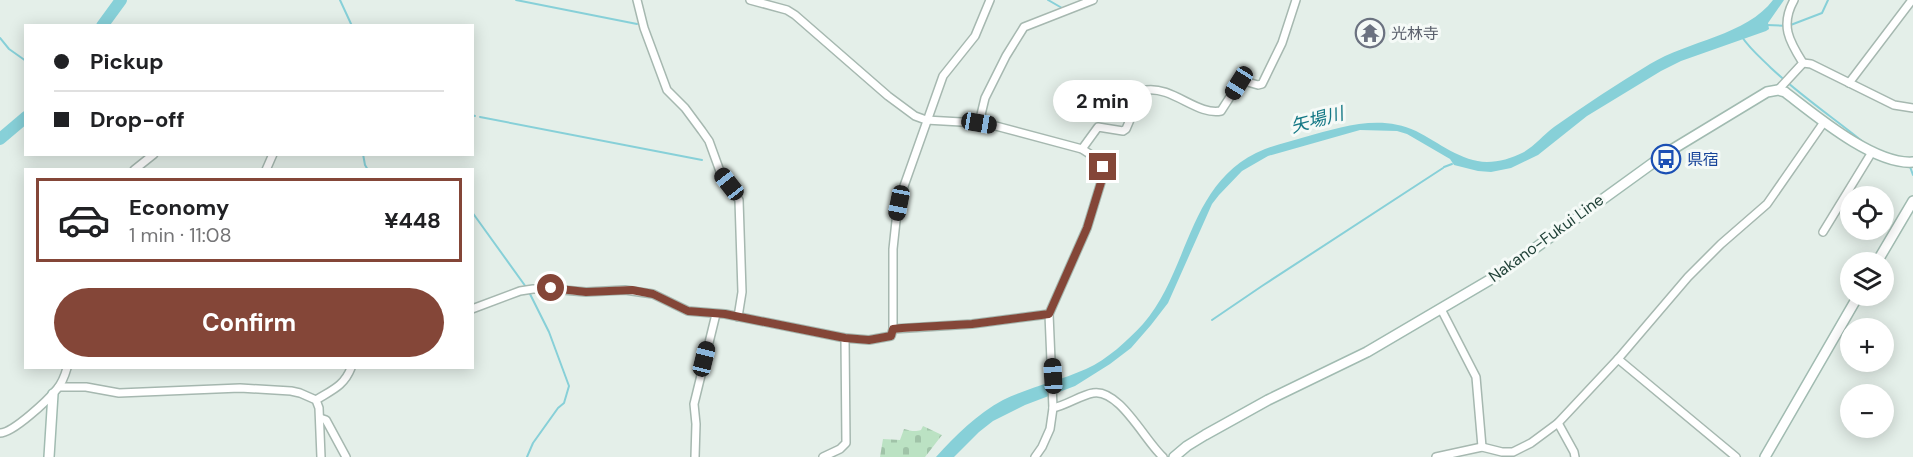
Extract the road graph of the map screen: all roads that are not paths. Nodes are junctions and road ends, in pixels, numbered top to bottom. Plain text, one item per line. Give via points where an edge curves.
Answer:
1 (637, 0) edge
2 (750, 0) edge
3 (990, 0) edge
4 (1093, 0) edge
5 (1296, 0) edge
6 (1794, 0) edge
7 (1912, 0) edge
8 (1803, 63) junction
9 (1849, 83) junction
10 (1778, 90) junction
11 (1913, 108) edge
12 (926, 120) junction
13 (1824, 122) junction
14 (979, 123) junction
15 (1082, 149) junction
16 (1872, 152) junction
17 (152, 156) edge
18 (1913, 162) edge
19 (137, 168) edge
20 (1913, 201) edge
21 (1823, 232) dead end
22 (1883, 252) edge
23 (1852, 306) edge
24 (474, 308) edge
25 (1441, 309) junction
26 (716, 314) junction
27 (1049, 314) junction
28 (738, 317) junction
29 (893, 329) junction
30 (845, 338) junction
31 (1618, 358) junction
32 (66, 369) edge
33 (351, 369) edge
34 (56, 390) junction
35 (316, 400) junction
36 (1053, 408) junction
37 (320, 418) junction
38 (1558, 423) junction
39 (0, 433) edge
40 (1482, 447) junction
41 (49, 457) edge
42 (321, 457) edge
43 (346, 457) edge
44 (695, 457) edge
45 (822, 457) edge
46 (1035, 457) edge
47 (1163, 457) edge
48 (1174, 457) edge
49 (1436, 457) edge
50 (1575, 457) edge
51 (1736, 457) edge
52 (1765, 457) edge

1 - 28 street via 667,90 686,108 709,141 721,174 739,200 742,292
2 - 12 street via 795,15 888,96
3 - 12 street via 975,36 943,76
4 - 14 street via 1024,27 985,98
5 - 15 street via 1282,44 1262,84 1239,83 1221,111 1216,112 1179,97 1146,90 1126,129 1098,127
6 - 8 street via 1787,30
7 - 9 street
8 - 9 street
8 - 10 street
9 - 11 street via 1894,105
10 - 13 main road
10 - 25 main road, Nakano-Fukui Line via 1760,96 1668,152 1498,275
12 - 14 street
12 - 29 street via 903,186 896,221
13 - 16 main road
13 - 31 street via 1767,204 1688,277
14 - 15 street
15 - 27 street via 1102,162 1102,179 1087,228
16 - 18 main road via 1891,160
16 - 21 street
17 - 19 street
20 - 22 main road
23 - 52 main road
24 - 26 street via 523,291 551,288 586,292 632,290 653,294 688,311
25 - 40 street via 1476,377
25 - 48 main road, Nakano-Fukui Line via 1367,352 1268,400
26 - 28 street
26 - 44 street via 694,404
27 - 29 street
27 - 36 street
28 - 30 street
29 - 30 street via 891,336 885,338
30 - 45 street via 846,443
31 - 38 street
31 - 51 street
32 - 34 street
33 - 35 street via 342,384
34 - 35 street via 87,387 119,393 240,388 300,393
34 - 39 street via 24,421
34 - 41 main road
35 - 37 street
36 - 46 street via 1050,429
36 - 47 street via 1094,392 1106,394
37 - 42 street
37 - 43 street via 326,420
38 - 40 street via 1513,452
38 - 50 street
40 - 49 street

